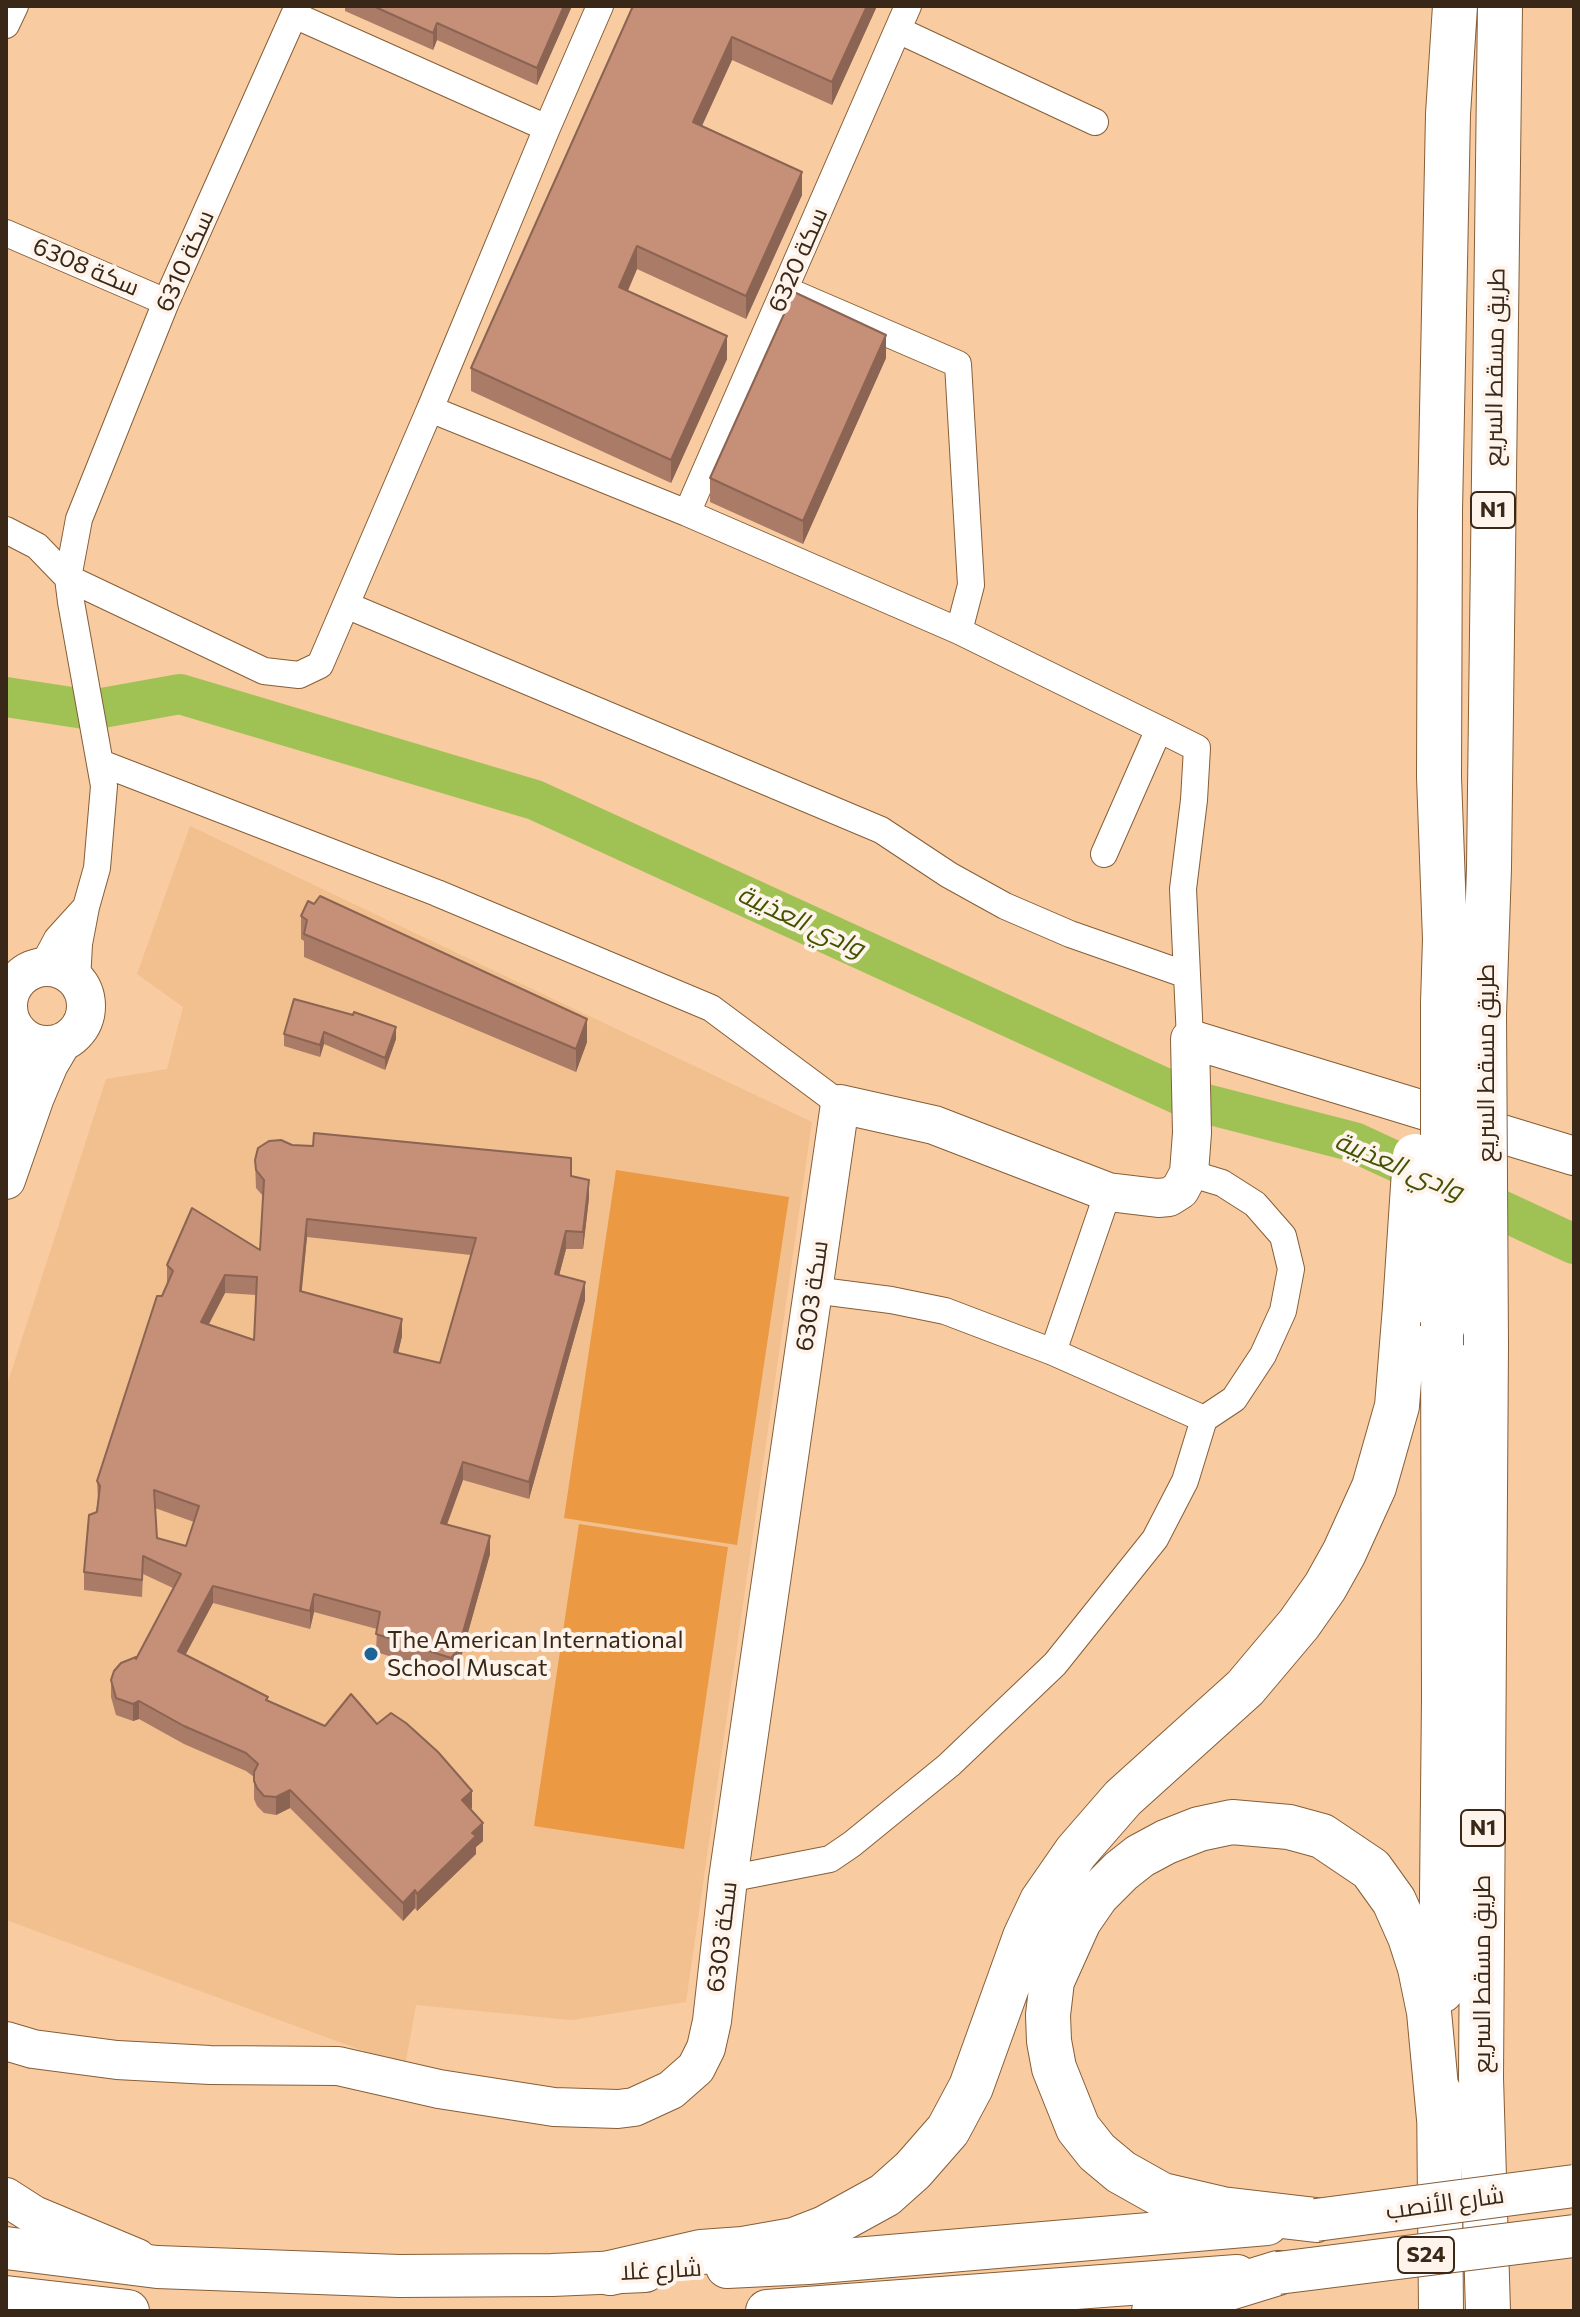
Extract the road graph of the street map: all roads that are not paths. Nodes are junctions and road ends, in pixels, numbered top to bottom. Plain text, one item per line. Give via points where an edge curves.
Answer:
1 (15, 6) edge
2 (600, 6) edge
3 (1455, 6) edge
4 (1500, 6) edge
5 (296, 11) edge
6 (903, 18) edge
7 (6, 25) edge
8 (1095, 122) dead end
9 (547, 128) junction
10 (6, 233) edge
11 (785, 289) junction
12 (166, 302) junction
13 (430, 409) junction
14 (687, 513) junction
15 (6, 530) edge
16 (68, 578) junction
17 (346, 605) junction
18 (959, 631) junction
19 (1159, 729) junction
20 (101, 763) junction
21 (1104, 854) dead end
22 (86, 907) junction
23 (42, 967) junction
24 (1187, 975) junction
25 (77, 981) junction
26 (12, 1024) junction
27 (1190, 1039) junction
28 (62, 1042) junction
29 (6, 1100) edge
30 (840, 1104) junction
31 (1574, 1156) edge
32 (1189, 1173) junction
33 (6, 1180) edge
34 (1108, 1192) junction
35 (813, 1290) junction
36 (1424, 1316) junction
37 (1053, 1352) junction
38 (1204, 1419) junction
39 (728, 1879) junction
40 (6, 2042) edge
41 (1439, 2119) junction
42 (1574, 2186) edge
43 (6, 2197) edge
44 (1316, 2220) junction
45 (1574, 2236) edge
46 (6, 2248) edge
47 (157, 2267) junction
48 (610, 2273) junction
49 (1278, 2273) junction
50 (13, 2300) edge
51 (128, 2311) edge
52 (767, 2311) edge
53 (1154, 2311) edge
54 (1441, 2311) edge
55 (1488, 2311) edge

1 - 7 street
2 - 9 street
3 - 36 highway, bridge via 1443,281 1439,777
4 - 55 highway, طريق مسقط السريع / N1, bridge via 1484,1014 1481,2078
5 - 9 street
5 - 12 street, سكة 6310
6 - 8 street
6 - 11 street, سكة 6320
9 - 13 street
10 - 12 street, سكة 6308
11 - 14 street, سكة 6320
11 - 18 street via 958,364 971,585
12 - 16 street, سكة 6310 via 79,519
13 - 14 street
13 - 17 street
14 - 18 street
15 - 16 street via 37,546
16 - 17 street via 264,671 299,675 320,665
16 - 20 street, سكة 6310
17 - 24 street via 881,830 1005,906
18 - 19 street
19 - 21 street
19 - 24 street via 1197,748 1183,889
20 - 22 street, سكة 6310 via 97,868
20 - 30 street via 437,893 711,1008
22 - 23 street via 57,939
22 - 25 street, سكة 6310
23 - 25 street via 67,972
23 - 26 street via 29,971 11,989
24 - 27 street
25 - 28 street via 86,1009 79,1028
26 - 28 street via 39,1044
26 - 29 street via 17,1059
27 - 31 street
27 - 32 street
28 - 33 street via 35,1097
30 - 34 street via 934,1125
30 - 35 street, سكة 6303
32 - 34 street via 1169,1197
32 - 38 street via 1222,1183 1255,1204 1283,1236 1291,1269 1283,1311 1263,1355 1234,1399
34 - 37 street
35 - 37 street via 945,1311
35 - 39 street, سكة 6303
36 - 41 highway via 1444,1698
36 - 48 highway via 1374,1487 1325,1587 1245,1688 1123,1798 1076,1852 1042,1901 971,2087 948,2130 885,2195 825,2228 794,2240 701,2252
37 - 38 street
38 - 39 street via 1185,1481 1155,1539 1044,1674 949,1765 830,1859
39 - 40 street, سكة 6303 via 706,2048 696,2068 671,2090 634,2107 554,2107 338,2066 117,2060
41 - 44 highway via 1420,1968 1394,1901 1371,1869 1322,1836 1265,1823 1232,1822 1166,1842 1130,1863 1079,1921 1052,1981 1049,2041 1078,2128 1121,2172 1162,2195 1222,2209
41 - 54 highway
42 - 44 main road, شارع الأنصب / S24, bridge
43 - 47 street via 34,2215
44 - 48 main road, شارع غلا via 808,2263
45 - 49 main road, شارع الأنصب / S24, bridge
46 - 47 main road, شارع غلا
47 - 48 main road, شارع غلا via 399,2276
49 - 52 main road
49 - 53 highway
50 - 51 main road

